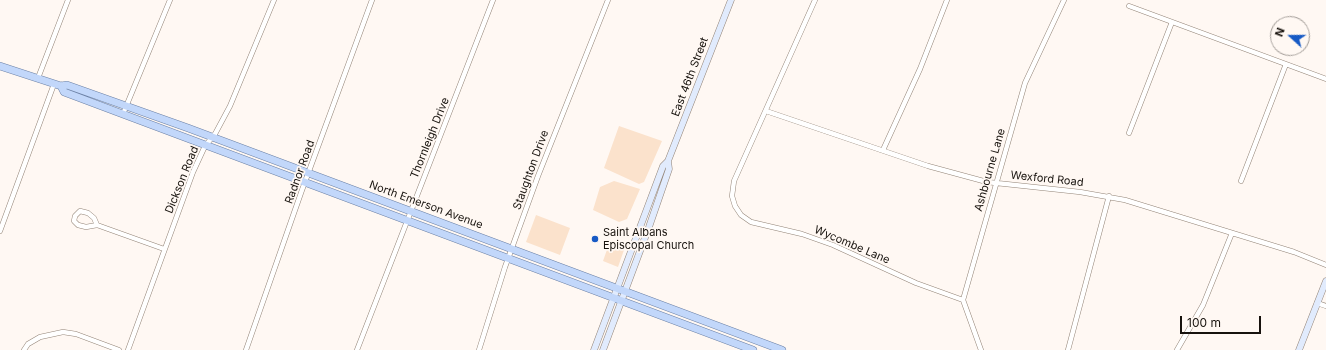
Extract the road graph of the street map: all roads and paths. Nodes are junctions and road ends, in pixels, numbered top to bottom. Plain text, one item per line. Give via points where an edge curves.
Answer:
1 (68, 0) edge
2 (170, 0) edge
3 (274, 0) edge
4 (372, 0) edge
5 (493, 0) edge
6 (608, 0) edge
7 (731, 0) edge
8 (815, 0) edge
9 (947, 0) edge
10 (1064, 0) edge
11 (1129, 6) dead end
12 (1172, 22) junction
13 (1286, 64) junction
14 (0, 66) edge
15 (38, 78) junction
16 (1326, 79) edge
17 (58, 85) junction
18 (126, 106) junction
19 (766, 111) junction
20 (123, 114) junction
21 (1129, 133) dead end
22 (213, 138) junction
23 (205, 146) junction
24 (883, 150) junction
25 (668, 161) junction
26 (308, 173) junction
27 (1242, 181) dead end
28 (996, 182) junction
29 (305, 183) junction
30 (1109, 196) junction
31 (410, 211) junction
32 (406, 220) junction
33 (97, 225) junction
34 (0, 231) edge
35 (1232, 233) junction
36 (164, 249) junction
37 (512, 249) junction
38 (509, 259) junction
39 (1326, 264) edge
40 (1326, 281) edge
41 (616, 288) junction
42 (625, 291) junction
43 (613, 298) junction
44 (963, 300) junction
45 (622, 301) junction
46 (1317, 303) junction
47 (1326, 306) edge
48 (24, 350) edge
49 (119, 350) edge
50 (128, 350) edge
51 (246, 350) edge
52 (357, 350) edge
53 (479, 350) edge
54 (594, 350) edge
55 (603, 350) edge
56 (752, 350) edge
57 (782, 350) edge
58 (981, 350) edge
59 (1068, 350) edge
60 (1177, 350) edge
61 (1299, 350) edge

1 - 15 street
2 - 18 street
3 - 22 street, Dickson Road via 234,98
4 - 26 street, Radnor Road
5 - 31 street, Thornleigh Drive
6 - 37 street, Staughton Drive
7 - 25 main road, East 46th Street
8 - 19 street
9 - 24 street via 920,69
10 - 28 street, Ashbourne Lane via 1025,83
11 - 12 street
12 - 13 street
12 - 21 street
13 - 16 street
13 - 27 street
14 - 15 main road, North Emerson Avenue
15 - 17 main road, North Emerson Avenue
17 - 18 main road, North Emerson Avenue via 66,85
17 - 20 main road, North Emerson Avenue via 64,92
17 - 34 street
18 - 20 street
18 - 22 main road, North Emerson Avenue
19 - 24 street, Wexford Road
19 - 44 street, Wycombe Lane via 734,184 732,196 736,208 743,217 751,222 802,234 833,245 916,283
20 - 23 main road, North Emerson Avenue
22 - 23 street, Dickson Road
22 - 26 main road, North Emerson Avenue
23 - 29 main road, North Emerson Avenue
23 - 36 street, Dickson Road
24 - 28 street, Wexford Road via 928,166
25 - 41 main road, East 46th Street via 663,166
25 - 42 main road, East 46th Street via 669,168
26 - 29 street, Radnor Road
26 - 31 main road, North Emerson Avenue
28 - 30 street, Wexford Road
28 - 44 street, Ashbourne Lane
29 - 32 main road, North Emerson Avenue
29 - 51 street, Radnor Road
30 - 35 street, Wexford Road via 1150,206
30 - 59 street
31 - 32 street, Thornleigh Drive
31 - 37 main road, North Emerson Avenue
32 - 38 main road, North Emerson Avenue
32 - 52 street, Thornleigh Drive
33 - 33 street via 78,225 74,221 76,214 80,211 88,212
33 - 36 street
35 - 39 street, Wexford Road
35 - 60 street via 1203,305
36 - 50 street, Dickson Road
37 - 38 street, Staughton Drive
37 - 41 main road, North Emerson Avenue
38 - 43 main road, North Emerson Avenue
38 - 53 street, Staughton Drive
40 - 46 main road
41 - 42 main road, North Emerson Avenue
41 - 43 main road, East 46th Street
42 - 45 main road, East 46th Street
42 - 57 main road, North Emerson Avenue
43 - 45 main road, North Emerson Avenue
43 - 54 main road, East 46th Street
44 - 58 street
45 - 55 main road, East 46th Street
45 - 56 main road, North Emerson Avenue
46 - 47 street
46 - 61 main road
48 - 49 street via 28,344 40,337 63,332 76,334

